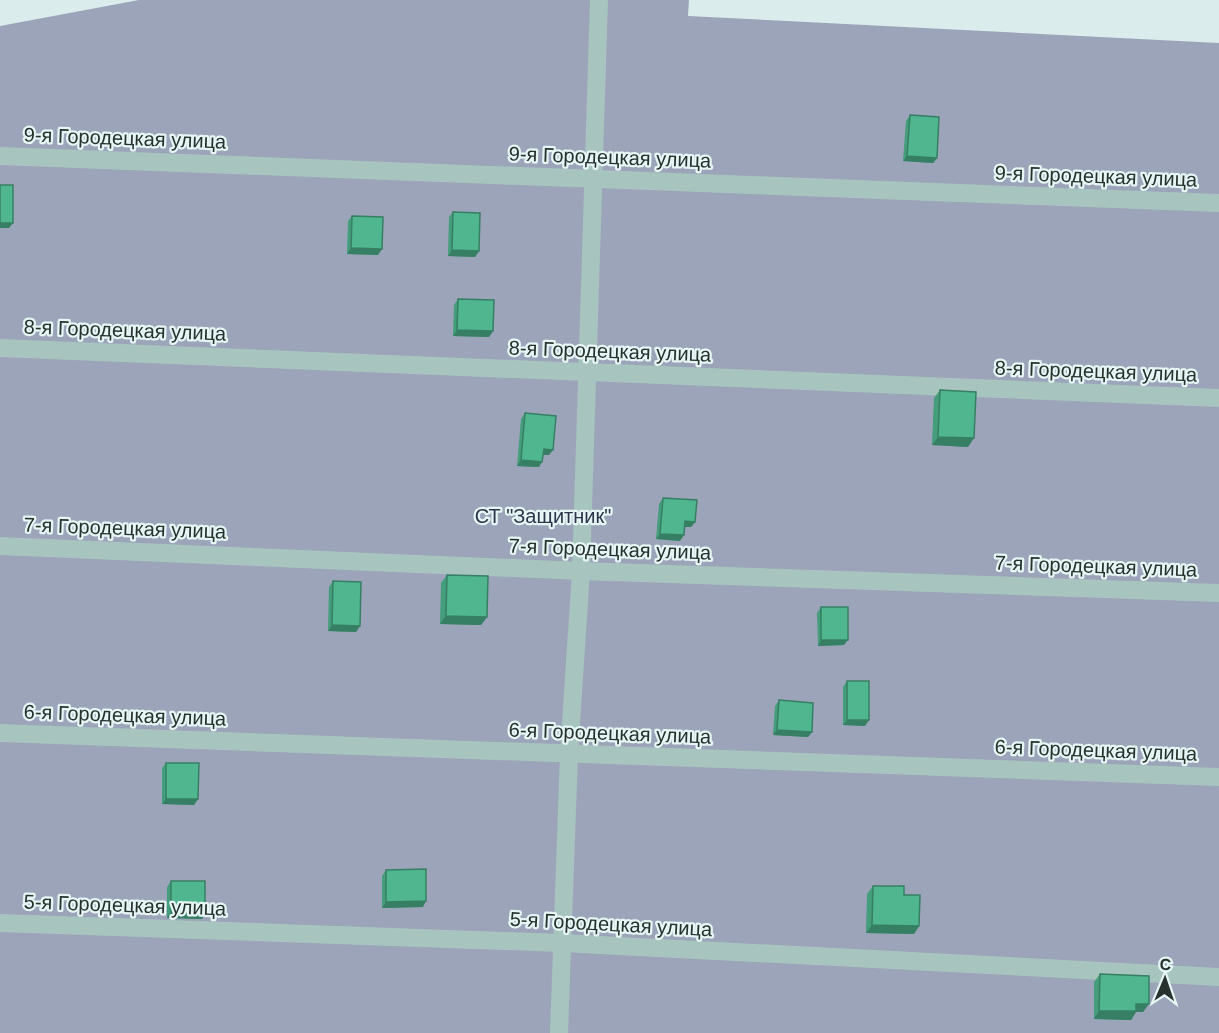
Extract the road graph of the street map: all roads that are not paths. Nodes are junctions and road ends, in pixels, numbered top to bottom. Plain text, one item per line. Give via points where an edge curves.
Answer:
1 (599, 0) edge
2 (0, 156) edge
3 (594, 179) junction
4 (1219, 203) edge
5 (0, 348) edge
6 (588, 373) junction
7 (1219, 398) edge
8 (0, 546) edge
9 (581, 570) junction
10 (1219, 593) edge
11 (0, 733) edge
12 (568, 754) junction
13 (1219, 777) edge
14 (0, 923) edge
15 (562, 944) junction
16 (1219, 977) edge
17 (559, 1033) edge

1 - 3 street
2 - 3 street, 9-я Городецкая улица
3 - 4 street, 9-я Городецкая улица
3 - 6 street
5 - 6 street, 8-я Городецкая улица
6 - 7 street, 8-я Городецкая улица
6 - 9 street
8 - 9 street, 7-я Городецкая улица
9 - 10 street, 7-я Городецкая улица
9 - 12 street
11 - 12 street, 6-я Городецкая улица
12 - 13 street, 6-я Городецкая улица
12 - 15 street
14 - 15 street, 5-я Городецкая улица
15 - 16 street, 5-я Городецкая улица
15 - 17 street

